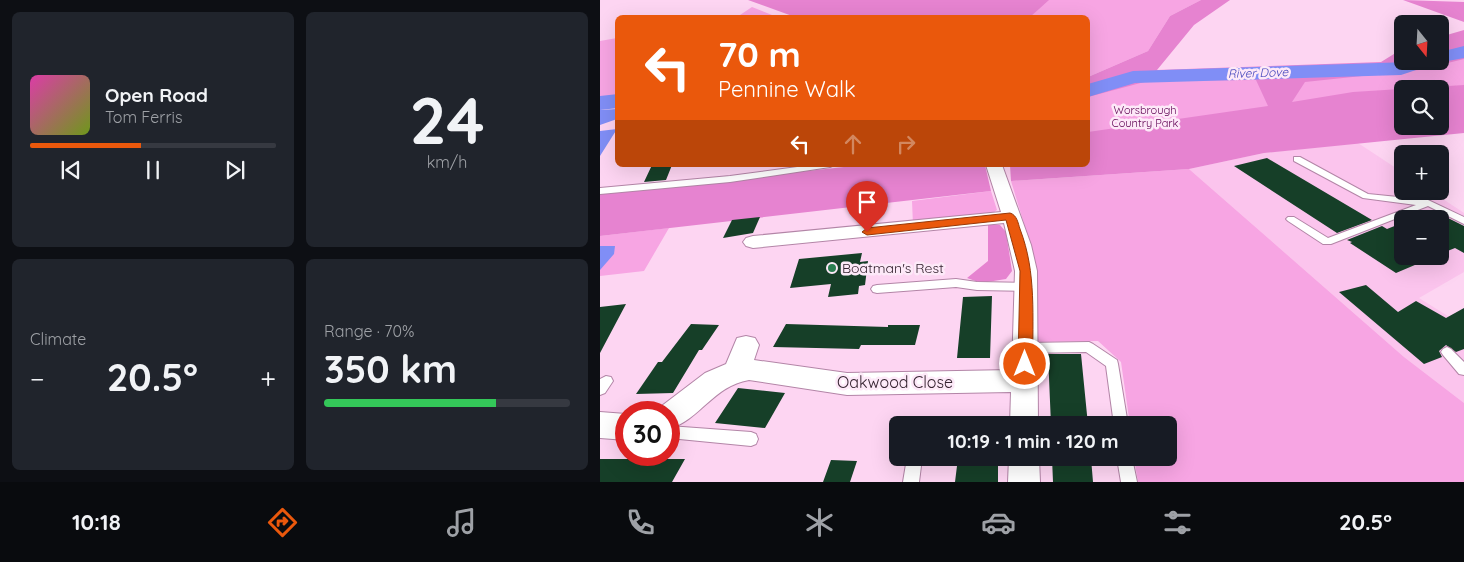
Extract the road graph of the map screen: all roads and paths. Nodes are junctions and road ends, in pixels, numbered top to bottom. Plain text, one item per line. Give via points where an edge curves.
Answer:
1 (1297, 159) dead end
2 (815, 167) edge
3 (995, 167) edge
4 (600, 191) edge
5 (1428, 203) junction
6 (1010, 217) junction
7 (1291, 219) dead end
8 (1464, 220) edge
9 (753, 242) dead end
10 (1026, 287) junction
11 (877, 289) dead end
12 (746, 344) dead end
13 (1025, 348) junction
14 (1448, 352) dead end
15 (1464, 370) edge
16 (737, 371) junction
17 (1025, 381) junction
18 (680, 408) edge
19 (1024, 416) edge
20 (1120, 416) edge
21 (600, 425) edge
22 (615, 426) edge
23 (680, 433) edge
24 (751, 439) dead end
25 (914, 466) edge
26 (1024, 466) edge
27 (1126, 466) edge
28 (911, 482) edge
29 (1024, 482) edge
30 (1129, 482) edge

1 - 5 lane via 1366,196
2 - 4 lane
3 - 6 street
5 - 7 lane via 1327,242
5 - 8 lane
6 - 9 street
6 - 10 street via 1026,271
10 - 11 lane via 956,283
10 - 13 street
12 - 16 street
13 - 17 street
13 - 20 lane via 1089,347 1112,364
14 - 15 lane
16 - 17 street, Oakwood Close via 847,384
16 - 18 street, Oakwood Close via 712,382
17 - 19 street
21 - 22 street
23 - 24 lane
25 - 28 lane
26 - 29 street
27 - 30 lane

